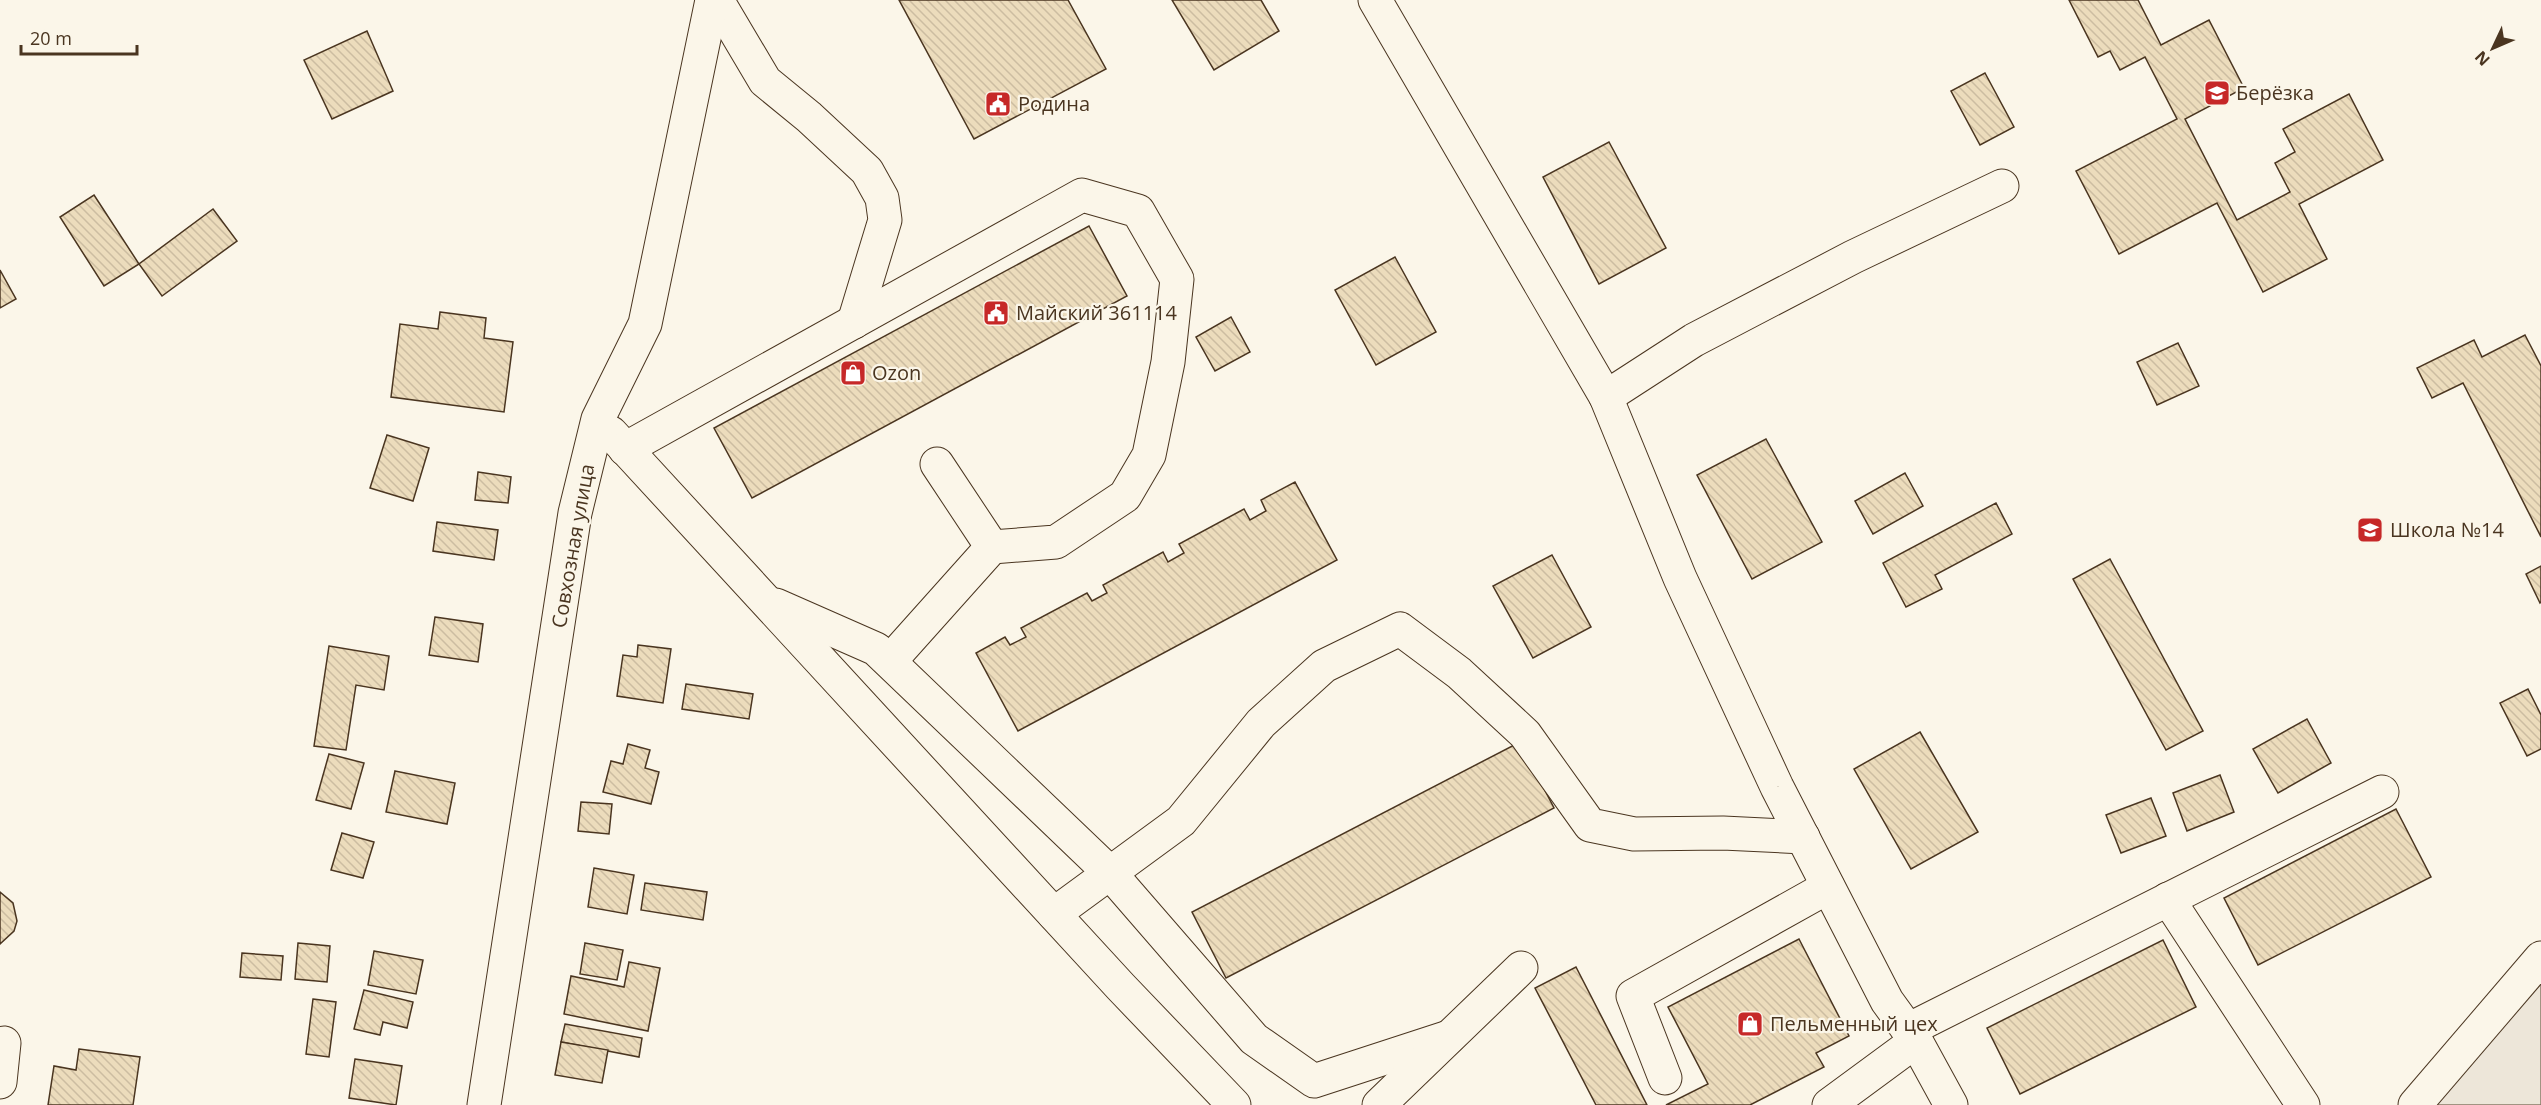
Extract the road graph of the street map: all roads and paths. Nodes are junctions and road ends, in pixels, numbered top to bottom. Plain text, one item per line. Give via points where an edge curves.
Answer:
1 (712, 0) edge
2 (717, 0) edge
3 (1375, 0) edge
4 (2002, 186) dead end
5 (854, 322) junction
6 (1606, 397) junction
7 (598, 419) junction
8 (625, 449) junction
9 (937, 464) dead end
10 (992, 548) junction
11 (765, 600) junction
12 (890, 661) junction
13 (2382, 792) dead end
14 (1803, 837) junction
15 (1110, 873) junction
16 (1828, 887) junction
17 (2168, 899) junction
18 (1054, 914) junction
19 (2541, 958) edge
20 (1521, 968) dead end
21 (1912, 1035) junction
22 (1449, 1037) junction
23 (4, 1043) dead end
24 (1665, 1078) dead end
25 (0, 1082) edge
26 (484, 1105) edge
27 (1234, 1105) edge
28 (1379, 1105) edge
29 (1829, 1105) edge
30 (1951, 1105) edge
31 (2303, 1105) edge
32 (2415, 1105) edge

1 - 7 street, Совхозная улица via 645,324
2 - 5 street via 765,81 867,171 882,198 885,220
3 - 6 street
4 - 6 street via 1853,256 1694,340
5 - 8 street
5 - 10 street via 1082,195 1138,211 1177,279 1168,362 1149,454 1125,496 1056,542
6 - 14 street via 1680,578
7 - 8 street
7 - 26 street, Совхозная улица via 575,513
8 - 11 street
9 - 10 street
10 - 12 street
11 - 12 street via 876,649
11 - 18 street
12 - 15 street
13 - 17 street
14 - 15 street via 1634,834 1590,825 1525,734 1460,673 1400,629 1324,666 1262,723 1181,821
14 - 16 street
15 - 18 street
15 - 22 street via 1254,1039 1314,1081
16 - 21 street via 1887,1001
16 - 24 street via 1633,996
17 - 21 street
17 - 31 street
18 - 27 street
19 - 32 street
20 - 22 street
21 - 29 street
21 - 30 street
22 - 28 street
23 - 25 street

